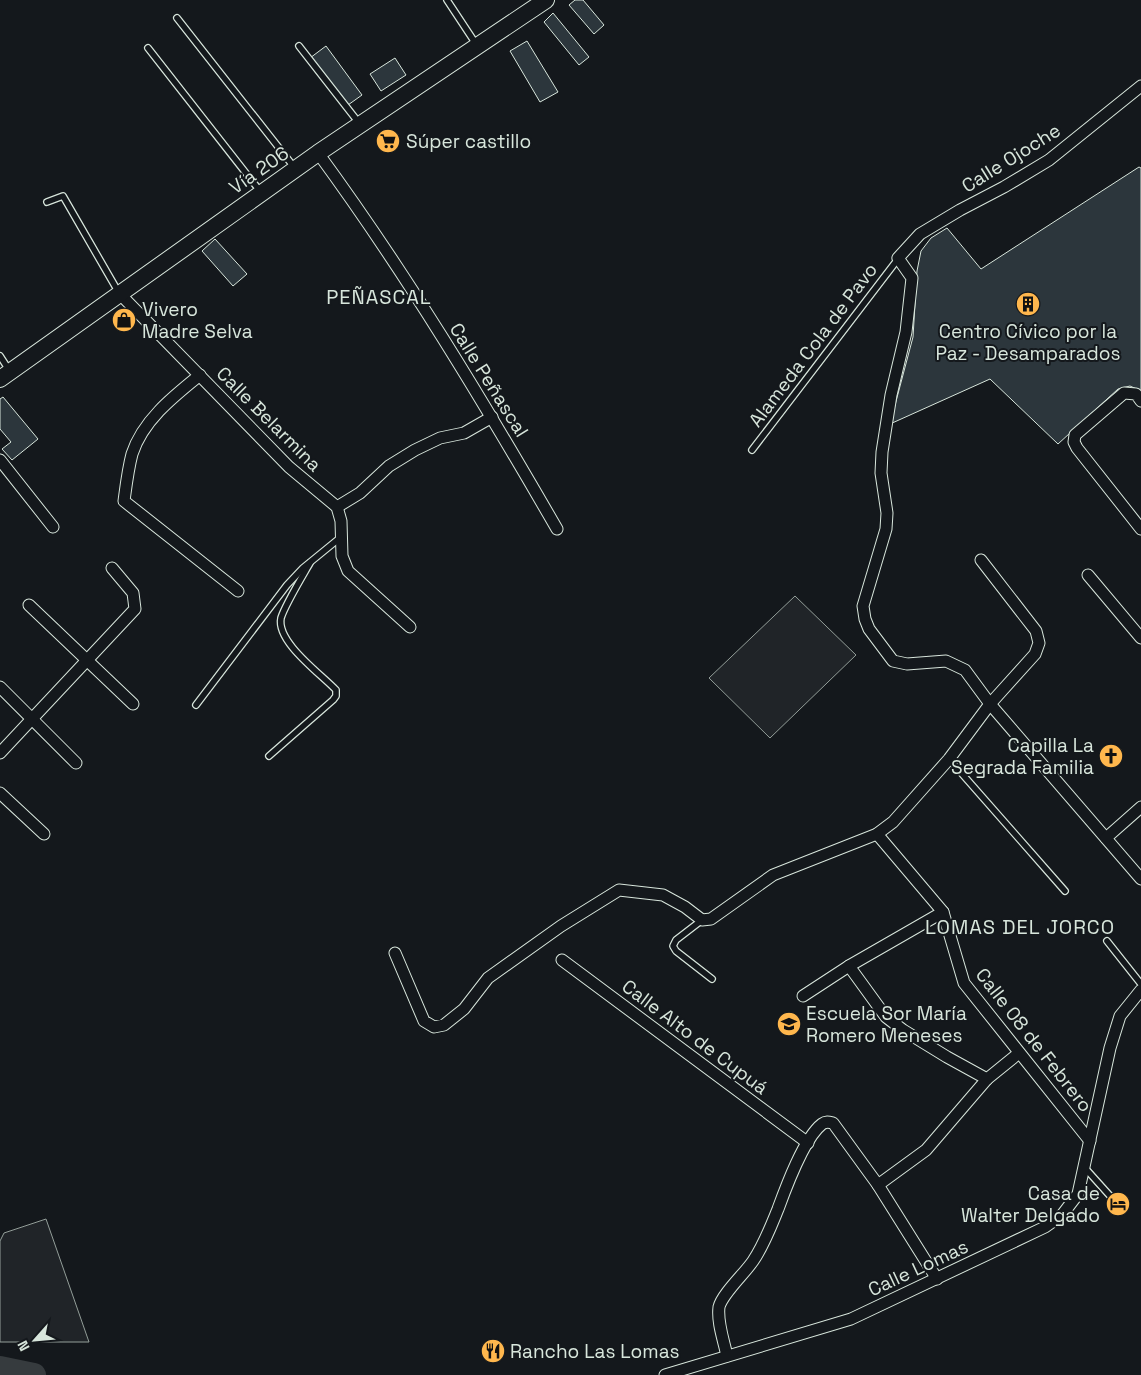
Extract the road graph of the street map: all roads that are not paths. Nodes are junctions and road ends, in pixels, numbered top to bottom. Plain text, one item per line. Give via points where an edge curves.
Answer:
1 (447, 0) edge
2 (546, 0) edge
3 (177, 18) dead end
4 (299, 46) dead end
5 (477, 46) junction
6 (148, 48) dead end
7 (1140, 88) edge
8 (360, 124) junction
9 (318, 153) junction
10 (296, 168) junction
11 (261, 193) junction
12 (47, 202) dead end
13 (898, 258) junction
14 (120, 293) junction
15 (0, 356) edge
16 (5, 375) edge
17 (200, 375) junction
18 (1141, 400) edge
19 (492, 416) junction
20 (752, 450) dead end
21 (0, 460) edge
22 (336, 507) junction
23 (52, 527) dead end
24 (557, 529) dead end
25 (1141, 529) edge
26 (341, 537) junction
27 (981, 560) dead end
28 (310, 563) junction
29 (112, 568) dead end
30 (1088, 575) dead end
31 (238, 591) dead end
32 (30, 605) dead end
33 (410, 627) dead end
34 (1141, 638) edge
35 (88, 660) junction
36 (0, 686) edge
37 (133, 704) dead end
38 (196, 704) dead end
39 (990, 704) junction
40 (33, 718) junction
41 (0, 753) edge
42 (269, 756) dead end
43 (949, 759) junction
44 (76, 763) dead end
45 (0, 794) edge
46 (1141, 807) edge
47 (44, 834) dead end
48 (877, 834) junction
49 (1106, 838) junction
50 (1141, 880) edge
51 (1065, 891) dead end
52 (942, 912) junction
53 (702, 920) junction
54 (1107, 941) dead end
55 (395, 954) dead end
56 (562, 960) dead end
57 (849, 966) junction
58 (712, 979) dead end
59 (1141, 984) edge
60 (1141, 990) edge
61 (803, 996) dead end
62 (1019, 1053) junction
63 (987, 1079) junction
64 (1090, 1140) junction
65 (808, 1143) junction
66 (1084, 1166) junction
67 (878, 1184) junction
68 (1120, 1207) dead end
69 (937, 1279) junction
70 (728, 1356) junction
71 (665, 1375) edge

1 - 5 lane
2 - 5 main road, Vía 206
3 - 10 lane
4 - 8 lane
5 - 8 main road, Vía 206
6 - 11 lane
7 - 13 street, Calle Ojoche via 1049,160 920,234
8 - 9 main road, Vía 206
9 - 10 main road, Vía 206
9 - 19 street, Calle Peñascal via 360,210
10 - 11 main road, Vía 206
11 - 14 main road, Vía 206
12 - 14 lane via 63,196
13 - 20 lane, Alameda Cola de Pavo
13 - 39 street via 912,278 906,332 882,452 886,529 863,606 865,619 893,661 907,664 946,661 965,670
14 - 16 main road, Vía 206
14 - 17 street, Calle Belarmina
15 - 16 lane
17 - 22 street, Calle Belarmina via 289,468
17 - 31 street via 170,399 145,428 132,454 124,501
18 - 25 street via 1136,394 1124,393 1074,435 1074,442
19 - 22 street via 464,433 440,438 415,450 389,466 360,493
19 - 24 street, Calle Peñascal
21 - 23 street
22 - 26 street via 341,521
26 - 28 lane
26 - 33 street via 342,556 348,571
27 - 39 street via 1036,631 1039,643 1035,654
28 - 38 lane via 287,585
28 - 42 lane via 282,617 282,633 336,690 336,696
29 - 35 street via 133,593 135,609
30 - 34 street
32 - 35 street
35 - 37 street
35 - 40 street
36 - 40 street
39 - 43 street
39 - 49 street
40 - 41 street
40 - 44 street
43 - 48 street via 893,822
43 - 51 lane
45 - 47 street
46 - 49 street
48 - 52 street, Calle 08 de Febrero
48 - 53 street via 773,875 711,919
49 - 50 street
52 - 57 street
52 - 62 street, Calle 08 de Febrero via 964,983
53 - 55 street via 662,895 618,890 488,978 464,1009 444,1025 434,1027 424,1021
53 - 58 lane via 676,940 674,946
54 - 59 lane
56 - 65 street, Calle Alto de Cupuá
57 - 61 street
57 - 63 street via 886,1017
60 - 64 street, Calle Lomas via 1120,1016
62 - 63 street
62 - 64 street, Calle 08 de Febrero
63 - 67 street via 926,1150
64 - 66 street, Calle Lomas
65 - 67 street via 821,1125 833,1123
65 - 70 street via 753,1262 720,1306 720,1325
66 - 68 lane
66 - 69 street, Calle Lomas via 1078,1194 1062,1215 1045,1227
67 - 69 street
69 - 70 street, Calle Lomas via 851,1319
70 - 71 street, Calle Lomas

